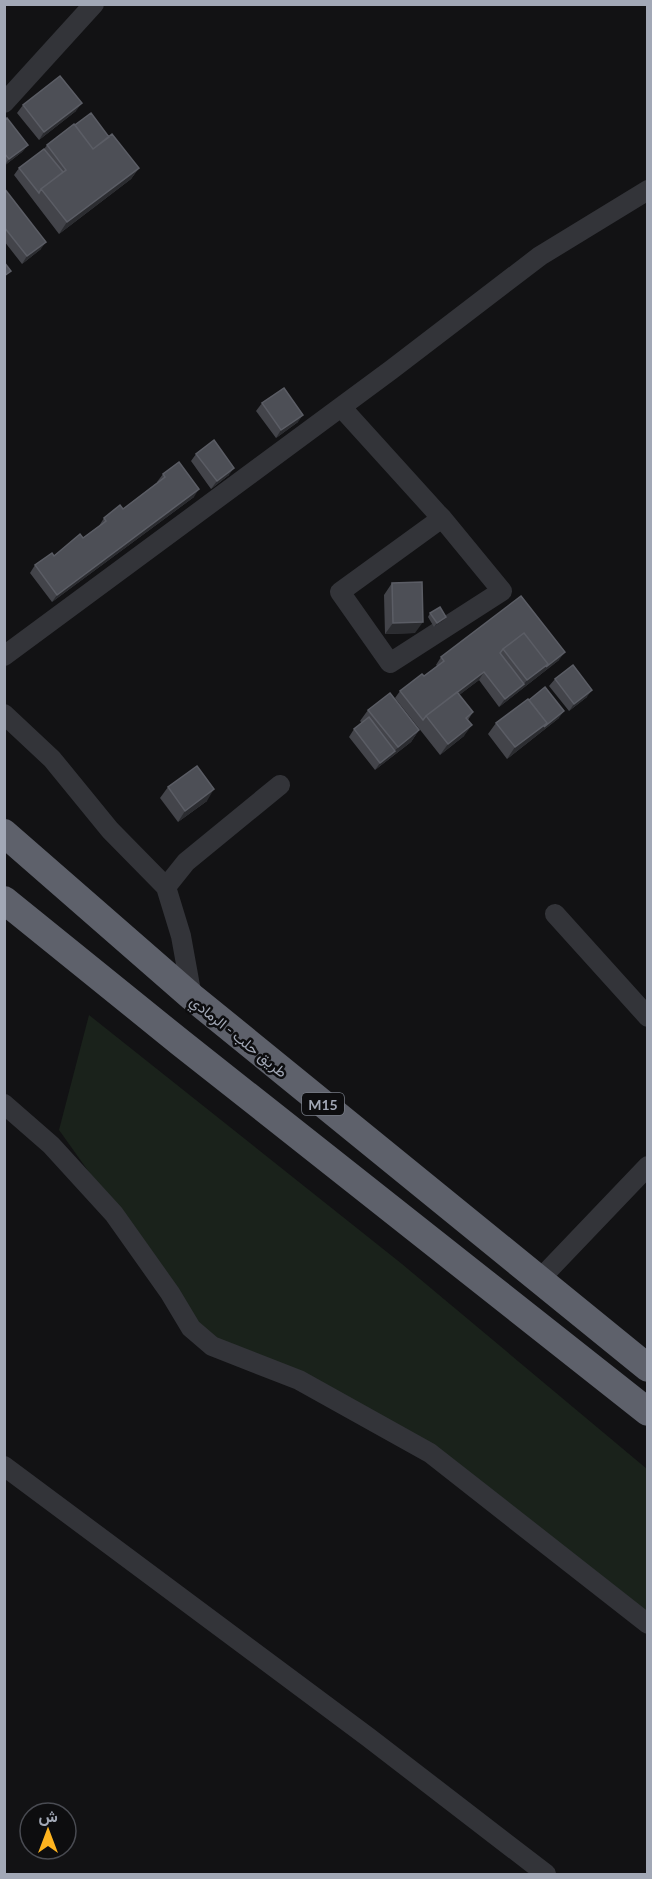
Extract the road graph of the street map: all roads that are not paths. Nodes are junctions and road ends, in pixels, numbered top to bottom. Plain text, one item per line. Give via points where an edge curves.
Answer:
1 (94, 4) edge
2 (4, 103) edge
3 (648, 190) edge
4 (341, 407) junction
5 (441, 518) junction
6 (4, 656) edge
7 (4, 714) edge
8 (280, 785) dead end
9 (4, 833) edge
10 (166, 887) junction
11 (4, 900) edge
12 (555, 914) dead end
13 (192, 997) junction
14 (648, 1017) edge
15 (4, 1104) edge
16 (648, 1166) edge
17 (539, 1280) junction
18 (648, 1368) edge
19 (648, 1412) edge
20 (4, 1466) edge
21 (648, 1624) edge
22 (546, 1875) edge

1 - 2 street
3 - 4 street via 540,256
4 - 5 street
4 - 6 street
5 - 5 street via 340,592 390,663 502,591
7 - 10 street via 52,759 110,830
8 - 10 street via 186,862
9 - 13 highway, طريق حلب - الرمادي / M15
10 - 13 street via 181,936
11 - 19 highway, M15
12 - 14 street
13 - 17 highway, طريق حلب - الرمادي / M15
15 - 21 street via 51,1145 114,1214 191,1328 212,1346 299,1380 430,1454
16 - 17 street
17 - 18 highway, طريق حلب - الرمادي / M15
20 - 22 street

